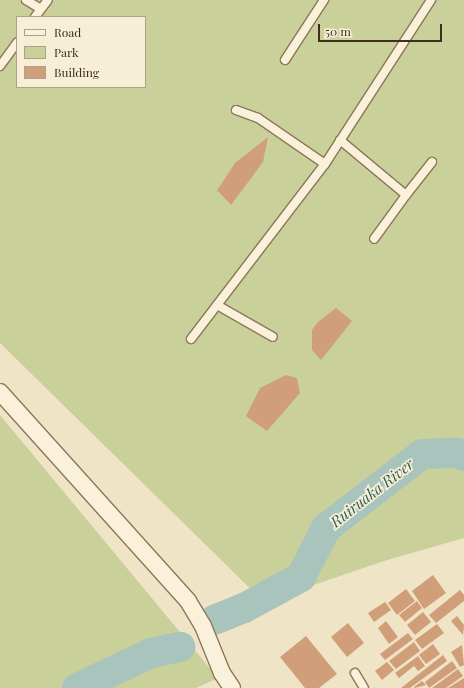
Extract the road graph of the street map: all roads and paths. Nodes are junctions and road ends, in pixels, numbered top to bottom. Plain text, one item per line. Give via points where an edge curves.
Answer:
1 (26, 0) edge
2 (48, 0) edge
3 (324, 0) edge
4 (431, 0) edge
5 (41, 9) junction
6 (36, 16) edge
7 (16, 44) edge
8 (285, 60) dead end
9 (0, 66) edge
10 (236, 110) dead end
11 (340, 140) junction
12 (432, 162) dead end
13 (324, 164) junction
14 (406, 195) junction
15 (374, 239) dead end
16 (217, 306) junction
17 (273, 337) dead end
18 (191, 339) dead end
19 (0, 392) edge
20 (355, 673) dead end
21 (232, 688) edge
22 (364, 688) edge

1 - 5 lane
2 - 5 lane
3 - 8 lane
4 - 11 lane
5 - 6 lane
7 - 9 lane
10 - 13 lane via 258,118
11 - 13 lane
11 - 14 lane
12 - 14 lane
13 - 16 lane
14 - 15 lane
16 - 17 lane
16 - 18 lane
19 - 21 street via 188,601 203,626 222,673
20 - 22 lane

